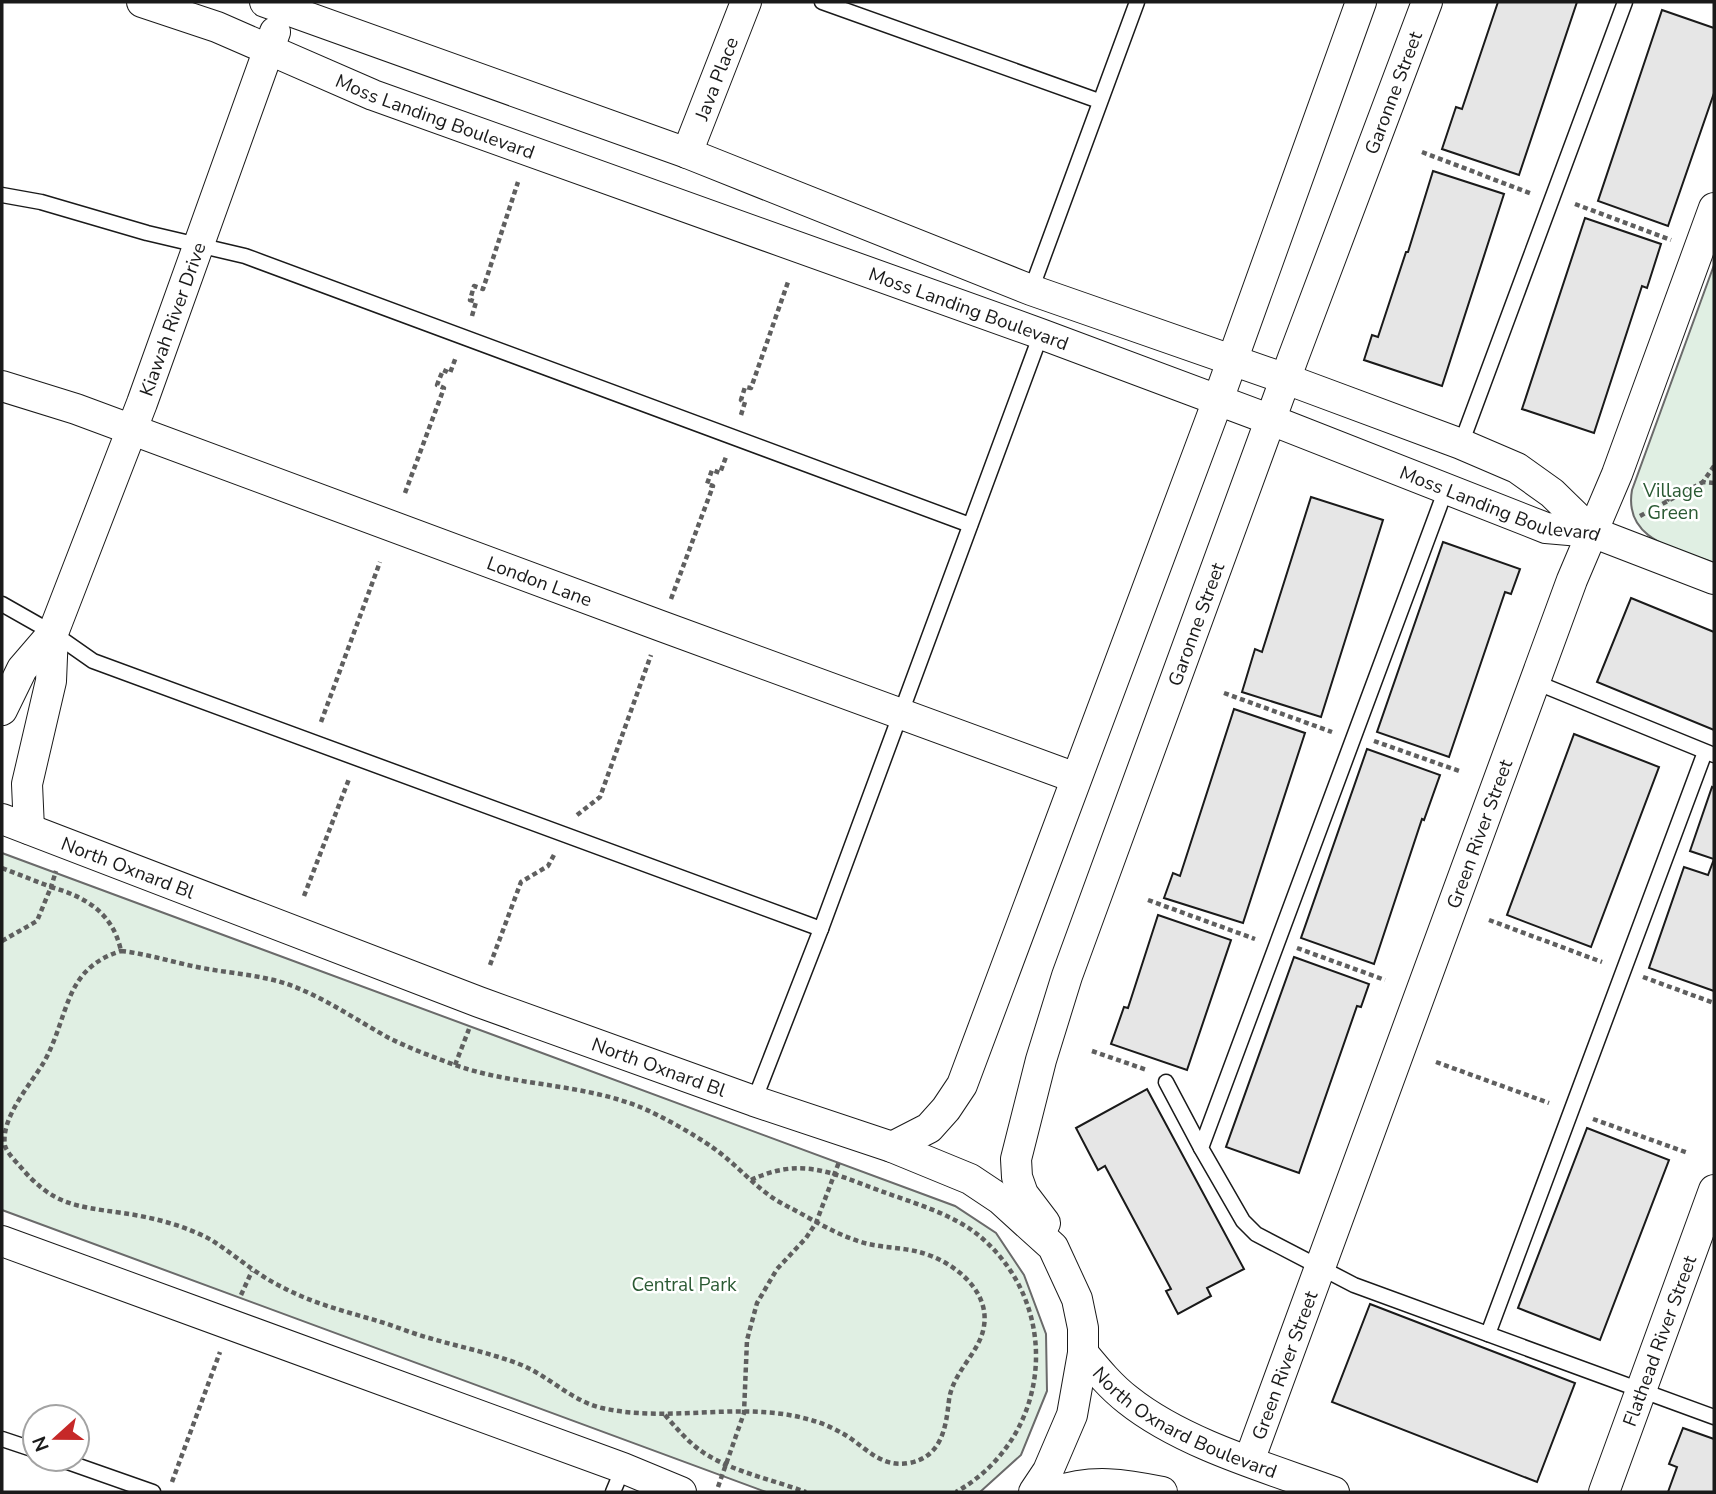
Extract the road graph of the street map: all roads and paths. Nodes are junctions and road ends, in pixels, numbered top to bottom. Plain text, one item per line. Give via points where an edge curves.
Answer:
1 (142, 2) edge
2 (746, 2) edge
3 (822, 2) edge
4 (1137, 2) edge
5 (1361, 2) edge
6 (1427, 2) edge
7 (1625, 2) edge
8 (278, 4) edge
9 (269, 51) junction
10 (1099, 101) junction
11 (1422, 152) dead end
12 (687, 153) junction
13 (518, 182) dead end
14 (2, 195) edge
15 (1536, 195) dead end
16 (1564, 200) dead end
17 (1714, 208) edge
18 (1676, 242) dead end
19 (200, 246) junction
20 (788, 282) dead end
21 (1031, 289) junction
22 (469, 323) dead end
23 (1041, 334) junction
24 (458, 352) dead end
25 (1231, 360) junction
26 (1286, 379) junction
27 (2, 386) edge
28 (1218, 400) junction
29 (1271, 420) junction
30 (738, 423) dead end
31 (132, 430) junction
32 (1461, 444) junction
33 (728, 451) dead end
34 (1714, 466) edge
35 (1634, 481) dead end
36 (1703, 482) junction
37 (1714, 483) edge
38 (1446, 489) junction
39 (405, 493) dead end
40 (1671, 500) junction
41 (1633, 520) dead end
42 (970, 525) junction
43 (1592, 532) junction
44 (380, 562) dead end
45 (1714, 579) edge
46 (670, 602) dead end
47 (2, 604) edge
48 (53, 633) junction
49 (652, 652) dead end
50 (1535, 682) junction
51 (1224, 692) dead end
52 (2, 709) edge
53 (900, 713) junction
54 (1339, 735) dead end
55 (1368, 739) dead end
56 (314, 743) junction
57 (1709, 753) edge
58 (356, 758) junction
59 (1462, 772) dead end
60 (1076, 778) junction
61 (572, 821) dead end
62 (15, 824) edge
63 (558, 850) dead end
64 (59, 860) dead end
65 (2, 868) edge
66 (51, 887) junction
67 (304, 896) dead end
68 (1147, 900) dead end
69 (821, 929) junction
70 (2, 941) edge
71 (1259, 941) dead end
72 (1293, 947) dead end
73 (121, 951) junction
74 (490, 965) dead end
75 (1385, 980) dead end
76 (469, 1028) dead end
77 (1092, 1051) dead end
78 (455, 1065) junction
79 (1166, 1082) joint
80 (754, 1101) junction
81 (892, 1147) junction
82 (1201, 1148) junction
83 (4, 1149) edge
84 (840, 1161) dead end
85 (835, 1173) junction
86 (750, 1181) junction
87 (1714, 1190) edge
88 (816, 1223) junction
89 (2, 1241) edge
90 (1053, 1247) junction
91 (1320, 1268) junction
92 (252, 1271) junction
93 (236, 1306) dead end
94 (1488, 1334) junction
95 (221, 1349) dead end
96 (1083, 1353) junction
97 (1641, 1390) junction
98 (744, 1413) junction
99 (665, 1414) junction
100 (1714, 1417) edge
101 (2, 1438) edge
102 (21, 1445) edge
103 (1249, 1461) junction
104 (726, 1464) junction
105 (91, 1470) edge
106 (176, 1472) dead end
107 (618, 1480) edge
108 (718, 1487) dead end
109 (153, 1492) edge
110 (681, 1492) edge
111 (806, 1492) edge
112 (956, 1492) edge
113 (1034, 1492) edge
114 (1055, 1492) edge
115 (1162, 1492) edge
116 (1334, 1492) edge
117 (1604, 1492) edge

1 - 9 street, Moss Landing Boulevard via 217,27
2 - 12 street, Java Place
3 - 10 lane
4 - 10 lane
5 - 25 street
6 - 26 street, Garonne Street
7 - 32 lane
8 - 9 street, Kiawah River Drive
8 - 12 street, Moss Landing Boulevard
9 - 19 street, Kiawah River Drive
9 - 23 street, Moss Landing Boulevard via 386,100
10 - 21 lane
11 - 15 path
12 - 21 street, Moss Landing Boulevard
13 - 22 path via 483,289 474,286 470,300 476,302
14 - 19 lane
16 - 18 path
17 - 43 street, Green River Street
19 - 31 street, Kiawah River Drive
19 - 42 lane via 244,256
20 - 30 path via 751,388 745,387 741,400 746,402
21 - 25 street, Moss Landing Boulevard
23 - 28 street, Moss Landing Boulevard
23 - 42 lane
24 - 39 path via 450,373 443,370 437,385 444,388
25 - 26 street, Moss Landing Boulevard
25 - 28 street
26 - 29 street, Garonne Street
26 - 32 street, Moss Landing Boulevard
27 - 31 street, London Lane
28 - 29 street, Moss Landing Boulevard
28 - 60 street
29 - 38 street, Moss Landing Boulevard
29 - 90 street, Garonne Street via 1067,976 1027,1111 1016,1159 1017,1177
31 - 48 street, Kiawah River Drive
31 - 53 street, London Lane
32 - 43 street, Moss Landing Boulevard via 1517,468 1552,493
33 - 46 path via 720,473 712,470 707,484 713,486
34 - 36 path
35 - 40 path
36 - 37 path
36 - 40 path
38 - 43 street, Moss Landing Boulevard via 1546,528
38 - 82 lane
40 - 41 path
42 - 53 lane
43 - 45 street
43 - 50 street, Green River Street
44 - 56 path
47 - 48 lane
48 - 52 street, Kiawah River Drive via 22,670
48 - 56 lane via 93,661
48 - 62 street, Kiawah River Drive via 51,681
49 - 61 path via 600,797
50 - 57 lane
50 - 91 street, Green River Street
51 - 54 path
53 - 60 street, London Lane
53 - 69 lane
55 - 59 path
56 - 58 lane
57 - 94 lane
58 - 67 path
58 - 69 lane
60 - 81 street via 962,1085 929,1128
62 - 80 street, North Oxnard Bl via 479,1002
63 - 74 path via 548,866 521,882
64 - 66 path
65 - 66 path
66 - 70 path via 37,921
66 - 73 path via 76,894 97,907
68 - 71 path
69 - 80 lane
72 - 75 path
73 - 78 path via 269,978 301,989 395,1041
73 - 83 path via 85,969 74,986 43,1064 11,1112
76 - 78 path
77 - 79 path via 1159,1074
78 - 86 path via 641,1107 711,1146
79 - 82 lane
80 - 81 street, North Oxnard Bl
81 - 90 street, North Oxnard Bl via 970,1180 1000,1199
82 - 91 lane via 1243,1221 1256,1234
83 - 92 path via 54,1197 72,1205 157,1220 197,1234
84 - 85 path
85 - 86 path via 801,1167 770,1171
85 - 88 path
85 - 112 path via 938,1213 982,1238 1000,1257 1027,1304 1037,1360 1026,1410 1003,1453
86 - 88 path
87 - 97 street, Flathead River Street
88 - 98 path via 777,1269 757,1303 747,1340
88 - 98 path via 865,1244 915,1250 956,1269 977,1291 985,1329 953,1382 941,1443 926,1458 890,1464 814,1421
89 - 107 street
90 - 96 street, North Oxnard Bl via 1077,1299
91 - 94 lane
91 - 103 street, Green River Street
92 - 93 path
92 - 99 path via 322,1305 528,1367 591,1406
94 - 97 lane
95 - 106 path
96 - 103 street, North Oxnard Boulevard via 1127,1399 1153,1418
96 - 113 street, North Oxnard Bl via 1072,1415
97 - 100 lane
97 - 117 street, Flathead River Street
98 - 99 path
98 - 104 path
99 - 104 path via 679,1432
101 - 102 lane
103 - 116 street, North Oxnard Boulevard
104 - 108 path
104 - 111 path
105 - 109 lane
107 - 110 street
114 - 115 street via 1099,1482

